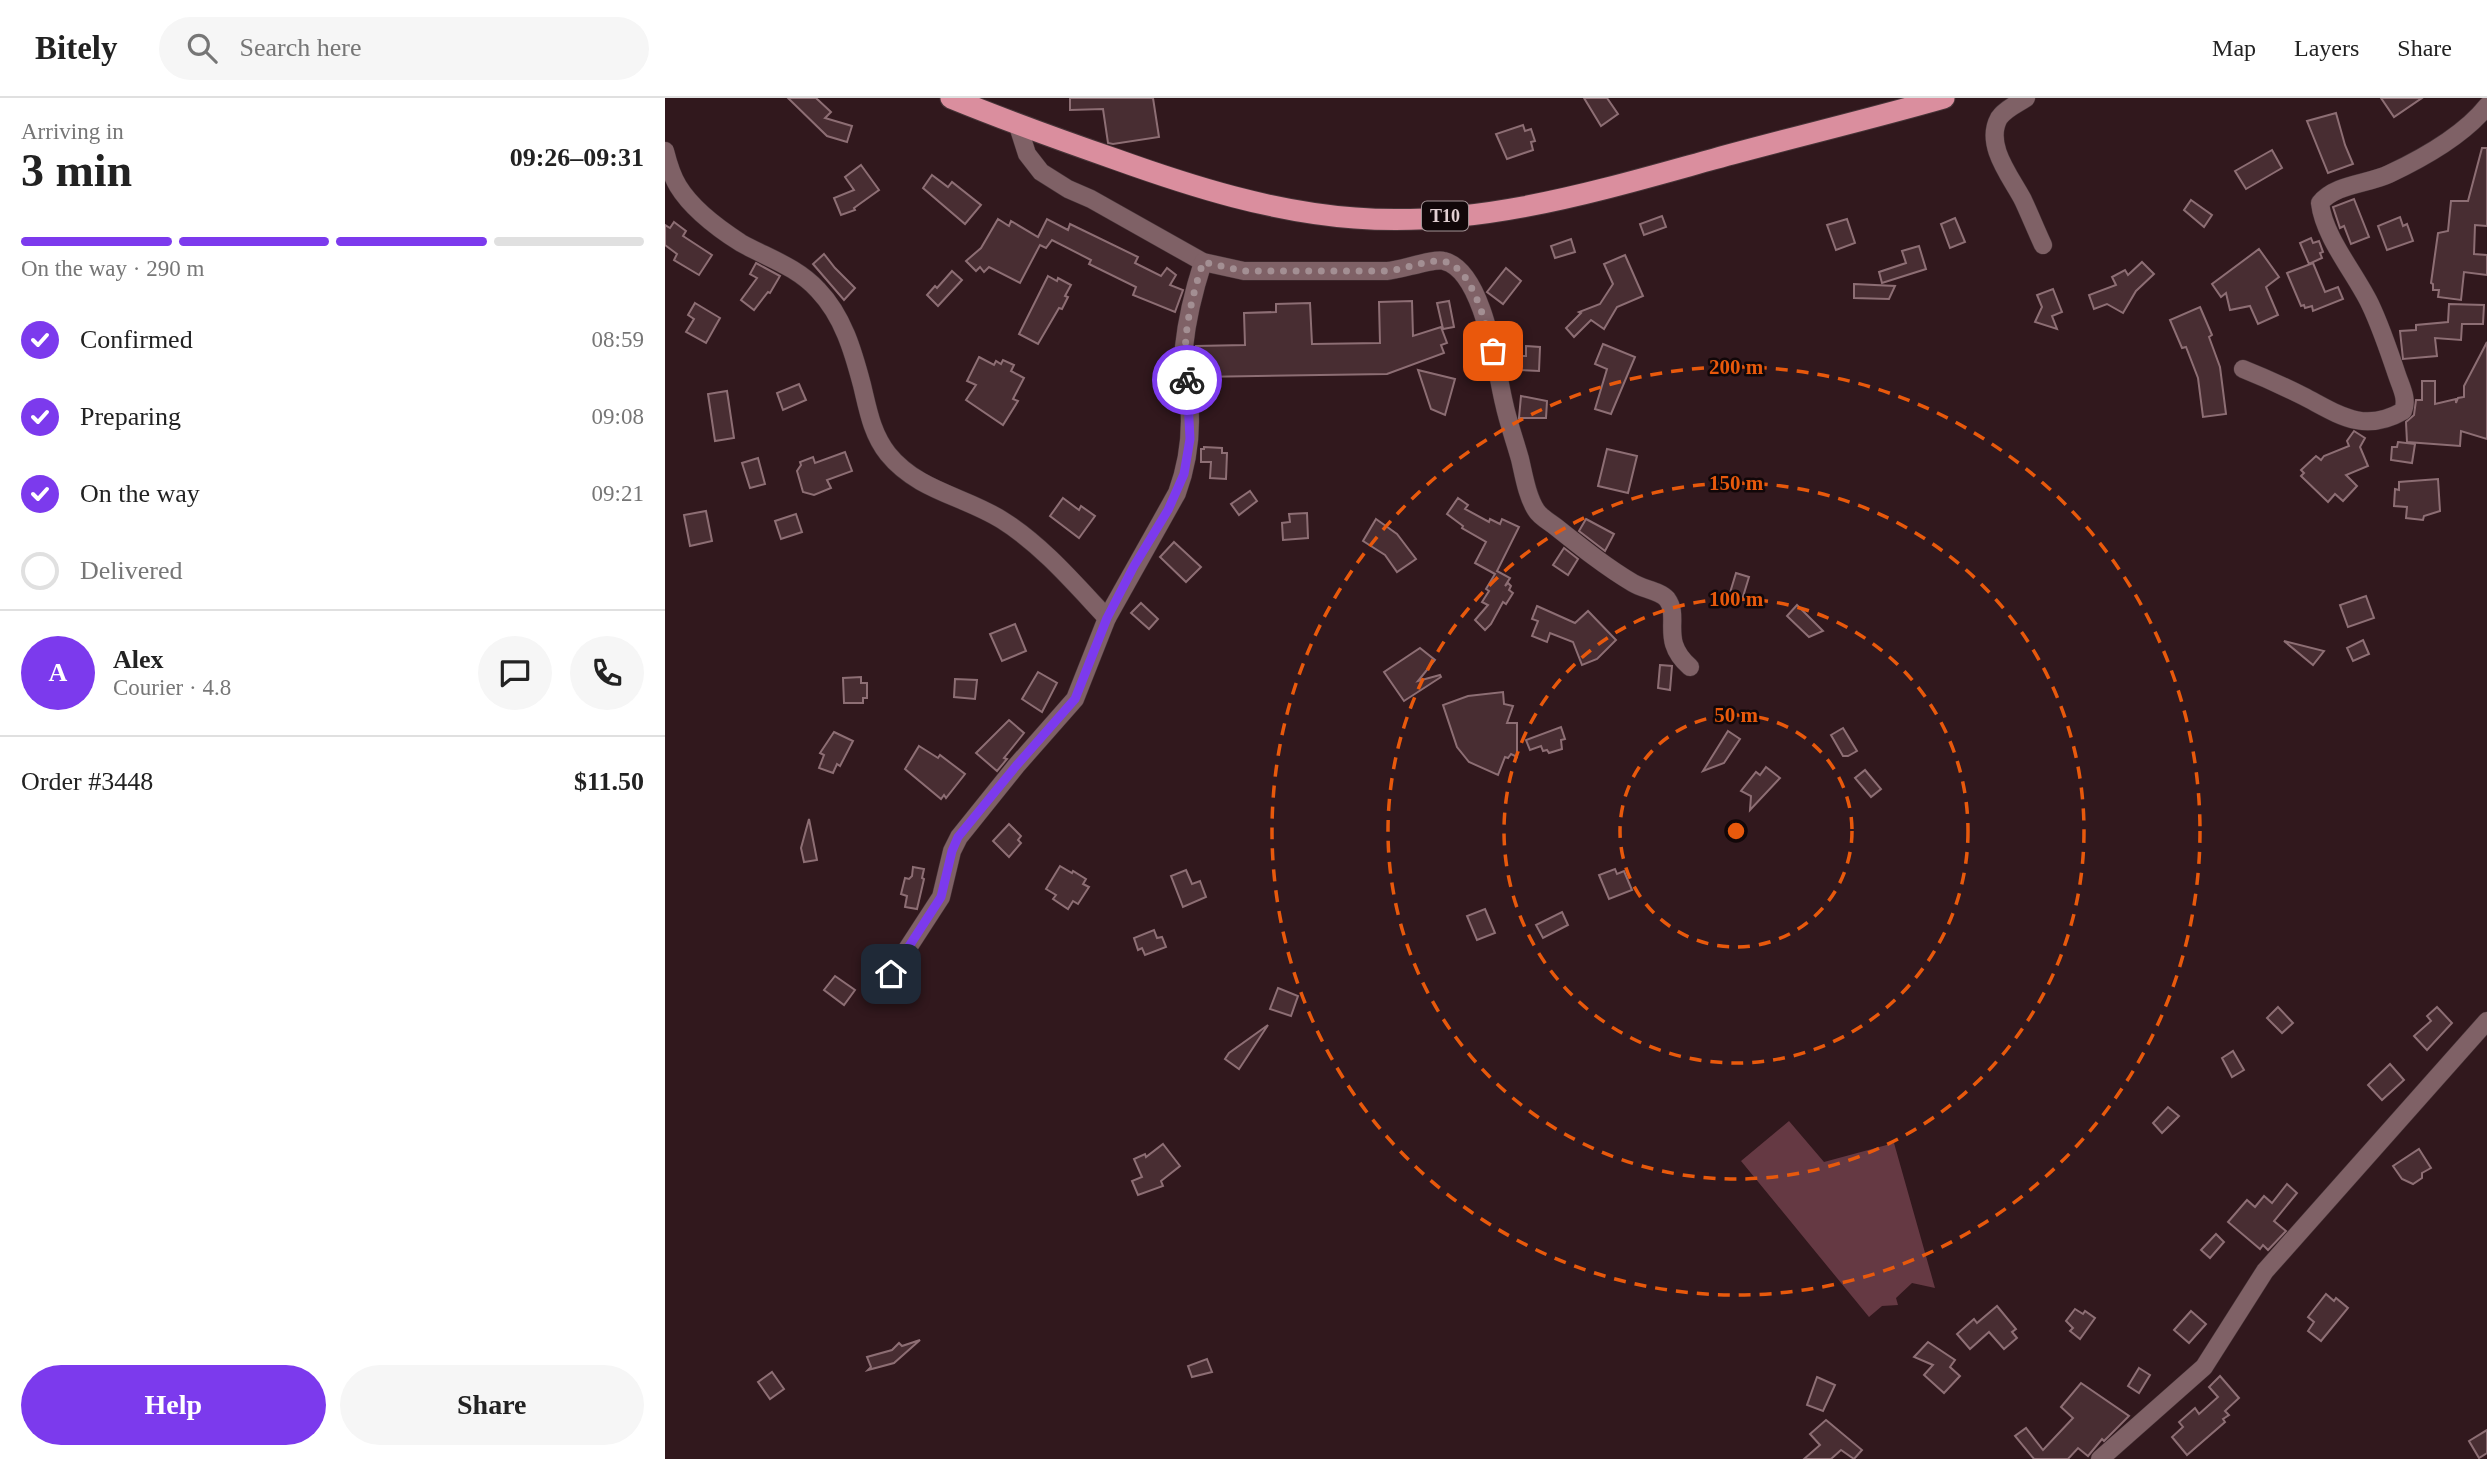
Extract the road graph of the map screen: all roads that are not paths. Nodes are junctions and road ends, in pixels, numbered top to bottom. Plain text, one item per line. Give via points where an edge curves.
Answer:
1 (951, 98) edge
2 (1944, 98) edge
3 (2026, 98) edge
4 (2487, 106) edge
5 (1018, 126) junction
6 (665, 151) edge
7 (2043, 245) dead end
8 (1203, 262) junction
9 (2243, 369) dead end
10 (1107, 618) junction
11 (1690, 667) dead end
12 (891, 974) dead end
13 (2487, 1020) edge
14 (2100, 1459) edge

1 - 5 highway, T10
2 - 5 highway, T10 via 1533,205 1391,219 1258,203
3 - 7 street via 2002,114 1996,141
4 - 9 street via 2463,129 2413,162 2326,195 2320,203 2325,222 2381,330 2406,404 2403,411 2378,420 2342,418
5 - 8 street via 1027,154 1041,172
6 - 10 street via 678,187 702,214 741,243 807,279 828,301 850,343 873,429 899,467 929,487 1013,527
8 - 10 street via 1184,349 1190,423 1184,474
8 - 11 street via 1264,272 1387,271 1436,260 1446,261 1464,275 1482,315 1536,510 1618,573 1664,597 1671,609 1675,649
10 - 12 street via 1075,699 958,837 941,897
13 - 14 street via 2265,1271 2204,1367

